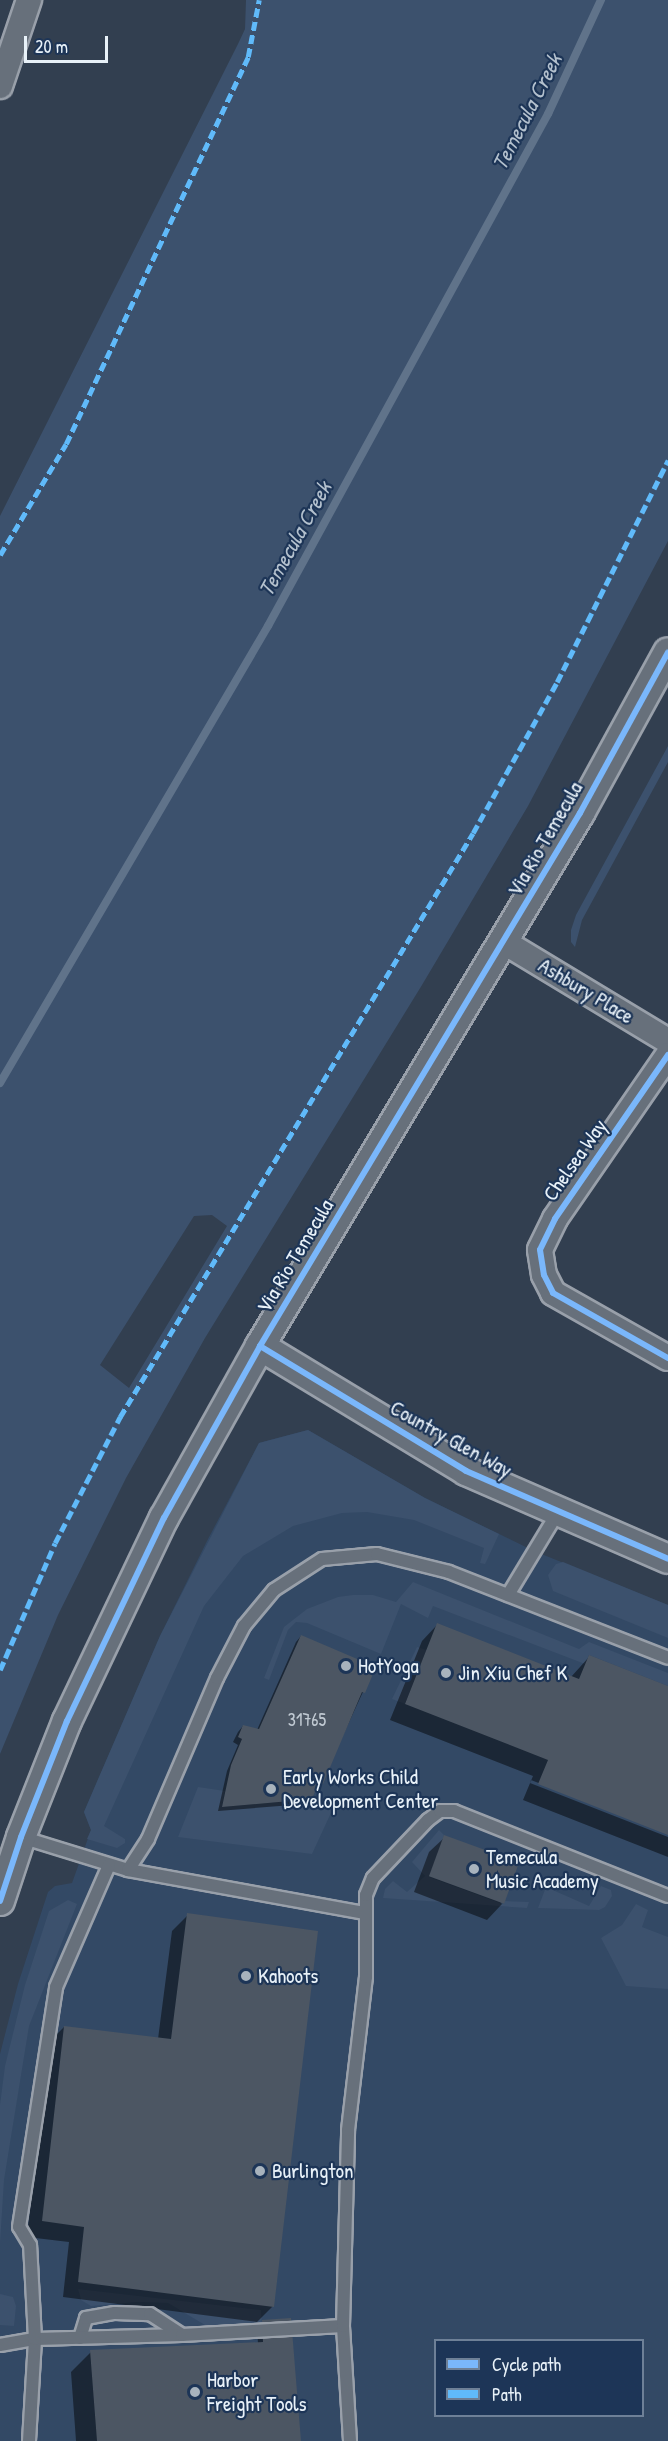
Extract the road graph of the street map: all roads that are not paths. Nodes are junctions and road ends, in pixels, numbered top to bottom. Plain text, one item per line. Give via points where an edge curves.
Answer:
1 (29, 0) edge
2 (0, 86) edge
3 (668, 652) edge
4 (504, 942) junction
5 (668, 1041) edge
6 (668, 1055) edge
7 (260, 1346) junction
8 (668, 1358) edge
9 (558, 1512) junction
10 (668, 1559) edge
11 (508, 1595) junction
12 (668, 1658) edge
13 (21, 1837) junction
14 (109, 1865) junction
15 (128, 1870) junction
16 (668, 1896) edge
17 (0, 1901) edge
18 (365, 1913) junction
19 (343, 2326) junction
20 (182, 2335) junction
21 (80, 2338) junction
22 (35, 2339) junction
23 (0, 2345) edge
24 (29, 2441) edge
25 (350, 2441) edge

1 - 2 street
3 - 4 street, Via Rio Temecula
4 - 5 street, Ashbury Place
4 - 7 street, Via Rio Temecula
6 - 8 street, Chelsea Way via 555,1219 540,1250 544,1275 553,1293
7 - 9 street, Country Glen Way via 466,1471
7 - 13 street, Via Rio Temecula via 164,1518 67,1721
9 - 10 street, Country Glen Way
9 - 11 lane
11 - 12 lane
11 - 15 lane via 449,1572 377,1554 322,1559 273,1590 244,1626 217,1678 148,1839
13 - 14 lane
13 - 17 street, Via Rio Temecula
14 - 15 lane
14 - 22 lane via 56,1987 19,2227 30,2245
15 - 18 lane
16 - 18 lane via 454,1810 440,1811 428,1820 373,1878 366,1895
18 - 19 lane via 366,1977 348,2130
19 - 20 lane
19 - 25 lane
20 - 21 lane
20 - 21 lane via 150,2314 115,2313 86,2318
21 - 22 lane
22 - 23 lane
22 - 24 lane

